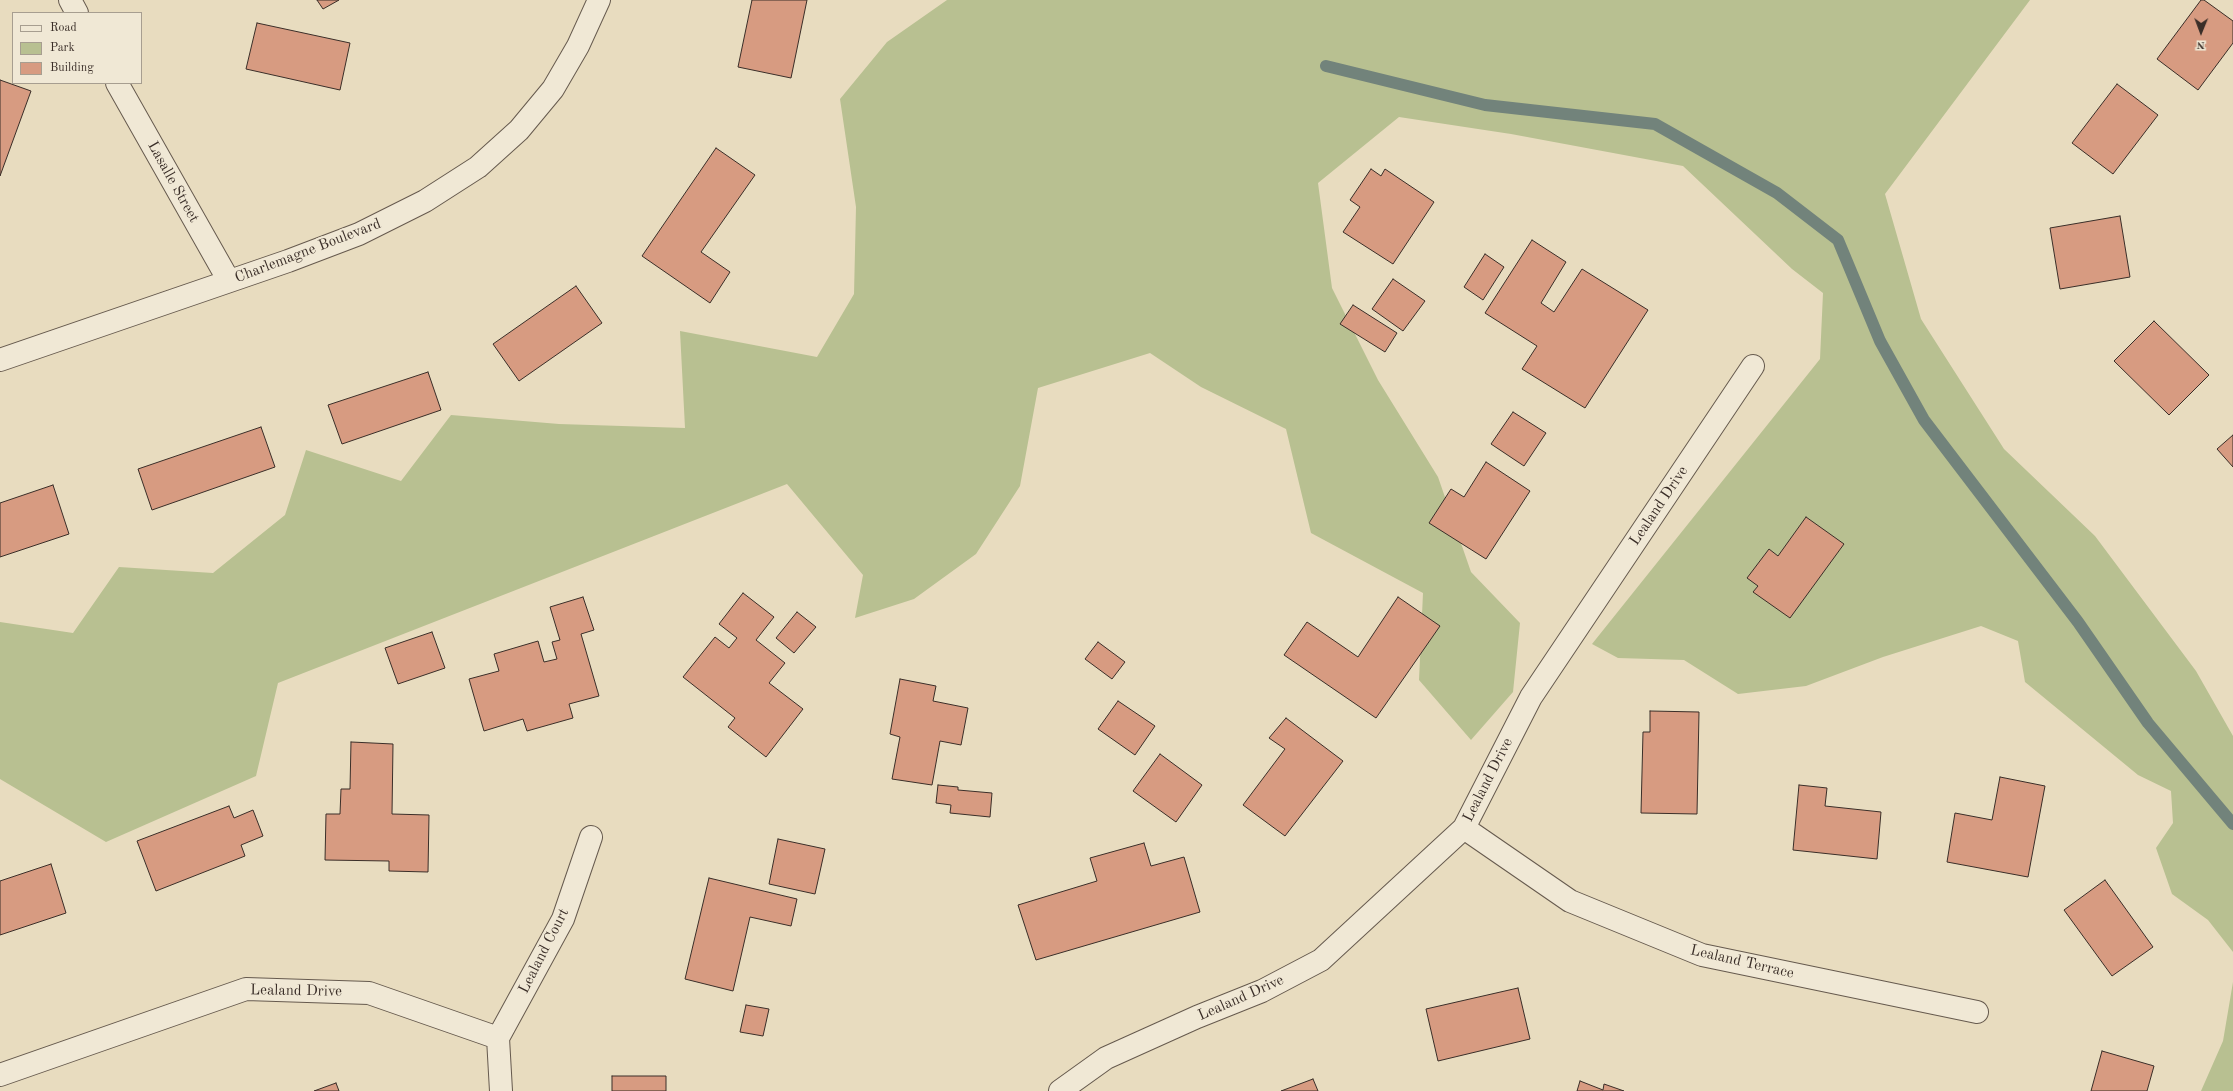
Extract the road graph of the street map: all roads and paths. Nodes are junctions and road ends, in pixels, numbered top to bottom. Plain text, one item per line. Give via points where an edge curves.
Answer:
1 (70, 0) edge
2 (599, 0) edge
3 (77, 12) edge
4 (118, 84) edge
5 (229, 281) junction
6 (0, 360) edge
7 (1753, 366) dead end
8 (1464, 828) junction
9 (591, 838) dead end
10 (1977, 1012) dead end
11 (498, 1038) junction
12 (0, 1075) edge
13 (502, 1091) edge
14 (1060, 1091) edge

1 - 3 street
2 - 5 street, Charlemagne Boulevard via 578,46 553,89 519,130 478,167 425,201 359,234
4 - 5 street, Lasalle Street
5 - 6 street, Charlemagne Boulevard
7 - 8 street, Lealand Drive via 1531,697
8 - 10 street, Lealand Terrace via 1570,902 1702,955
8 - 14 street, Lealand Drive via 1321,960 1262,991 1106,1058
9 - 11 street, Lealand Court via 563,919
11 - 12 street, Lealand Drive via 369,993 246,989
11 - 13 street

